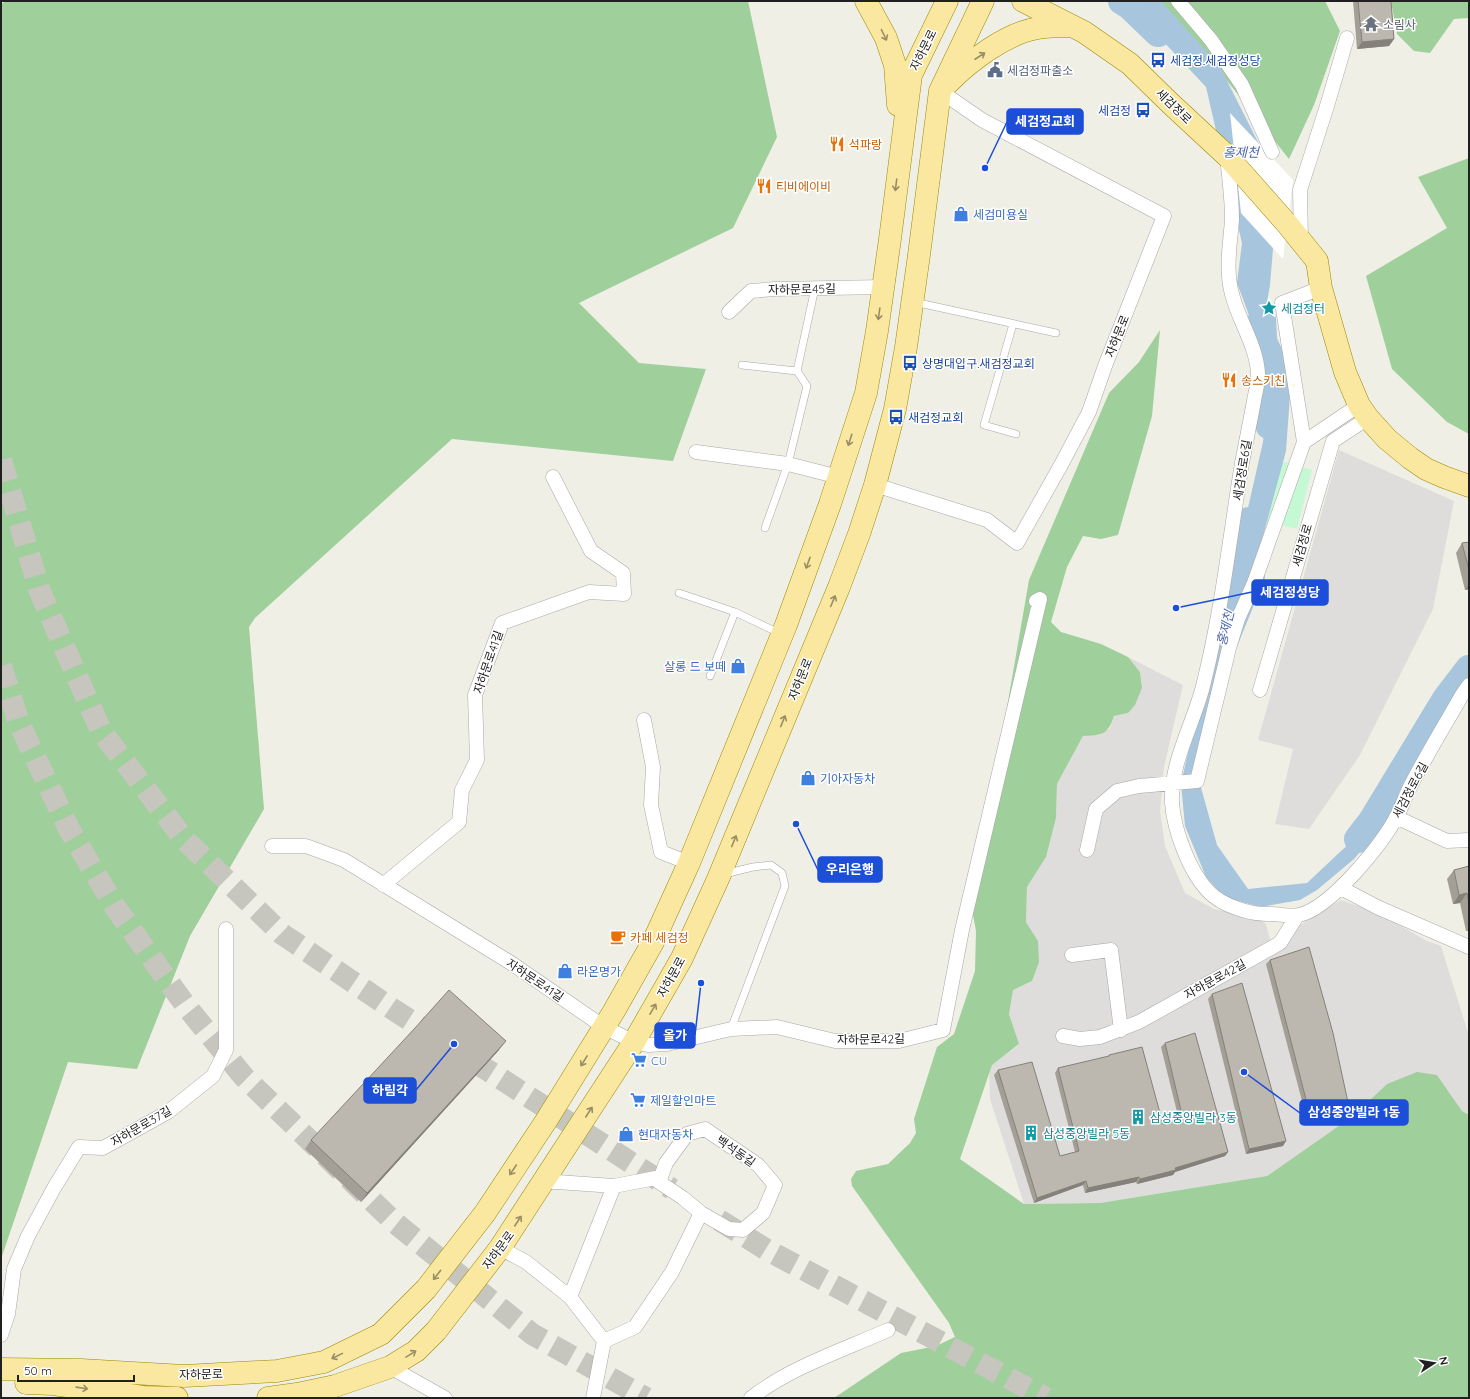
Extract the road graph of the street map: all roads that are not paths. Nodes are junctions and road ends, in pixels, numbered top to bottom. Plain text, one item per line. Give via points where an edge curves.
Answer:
1 (866, 1) edge
2 (946, 1) edge
3 (983, 1) edge
4 (1178, 1) edge
5 (1026, 2) edge
6 (1072, 26) junction
7 (1347, 38) dead end
8 (940, 91) junction
9 (901, 151) junction
10 (1272, 152) dead end
11 (1231, 161) junction
12 (1294, 233) junction
13 (883, 287) junction
14 (815, 288) junction
15 (1321, 288) junction
16 (912, 302) junction
17 (729, 312) dead end
18 (1013, 324) junction
19 (1056, 333) dead end
20 (742, 365) dead end
21 (797, 371) junction
22 (1364, 411) junction
23 (1016, 434) dead end
24 (1304, 442) junction
25 (696, 452) dead end
26 (788, 464) junction
27 (552, 477) dead end
28 (839, 477) junction
29 (875, 485) junction
30 (1469, 486) edge
31 (765, 528) dead end
32 (679, 593) dead end
33 (1036, 601) dead end
34 (735, 612) junction
35 (782, 635) junction
36 (710, 676) dead end
37 (1469, 685) edge
38 (1260, 690) dead end
39 (644, 720) dead end
40 (1173, 782) junction
41 (1396, 817) junction
42 (1469, 840) edge
43 (272, 846) dead end
44 (1087, 850) dead end
45 (689, 863) junction
46 (720, 876) junction
47 (383, 885) junction
48 (1341, 888) junction
49 (1296, 916) junction
50 (226, 929) dead end
51 (1469, 947) edge
52 (1072, 955) dead end
53 (604, 1027) junction
54 (731, 1029) junction
55 (1121, 1030) junction
56 (1063, 1036) dead end
57 (634, 1042) junction
58 (661, 1177) junction
59 (543, 1182) junction
60 (614, 1186) junction
61 (701, 1213) junction
62 (500, 1248) junction
63 (570, 1297) junction
64 (888, 1330) dead end
65 (1, 1335) edge
66 (604, 1341) junction
67 (1, 1354) edge
68 (390, 1367) junction
69 (10, 1369) edge
70 (1, 1383) edge
71 (54, 1391) edge
72 (177, 1398) edge
73 (268, 1398) edge
74 (445, 1398) edge
75 (593, 1398) edge
76 (751, 1398) edge

1 -> 9 main road via 886,38 895,65
2 - 9 main road, 자하문로 via 911,75
3 - 8 main road, 자하문로
4 - 10 street via 1211,40 1242,85
5 - 6 main road, 세검정로
8 -> 6 main road via 966,65 1006,39 1037,28
6 - 11 main road, 세검정로 via 1130,64
7 - 12 street via 1300,190
8 - 16 main road, 자하문로
8 - 29 street, 자하문로 via 982,120 1164,216 1088,412 1017,543 986,520
9 -> 13 main road, 자하문로
11 - 12 main road, 세검정로
11 - 40 street, 세검정로6길 via 1232,216 1228,275 1233,302 1254,353 1258,375 1204,684
12 - 15 main road, 세검정로 via 1317,260
13 - 14 street, 자하문로45길
13 -> 28 main road, 자하문로 via 866,393
14 - 17 street, 자하문로45길 via 751,291
14 - 21 lane
15 - 22 main road, 세검정로 via 1345,372
15 - 24 street via 1282,303
16 - 18 lane
16 - 29 main road, 자하문로 via 895,409
18 - 19 lane
18 - 23 lane via 984,426
20 - 21 lane
21 - 26 lane via 807,386
22 - 24 street
22 - 30 main road, 세검정로 via 1387,439 1410,458 1426,469
22 - 38 street, 세검정로 via 1333,441
24 - 40 street via 1254,583 1238,619 1197,781
25 - 26 street
26 - 28 street
26 - 31 lane
27 - 47 street, 자하문로41길 via 591,551 623,573 624,594 589,592 502,623 475,695 477,760 462,790 459,822
28 -> 35 main road, 자하문로
46 -> 29 main road, 자하문로 via 839,587
32 - 34 lane
33 - 54 street, 자하문로42길 via 1040,599 962,930 943,1030 899,1041 835,1041 777,1027
34 - 35 lane
34 - 36 lane
35 - 45 main road, 자하문로
37 - 41 street, 세검정로6길
39 - 45 street via 653,767 651,805 661,852
40 - 44 street via 1117,791 1096,809
40 - 49 street, 세검정로6길 via 1173,809 1182,847 1208,892 1227,904 1256,914
41 - 42 street via 1447,841
41 - 48 street, 세검정로6길 via 1381,840
43 - 47 street, 자하문로41길 via 306,846 344,860
45 - 53 main road, 자하문로 via 653,942
46 - 54 lane via 771,865 782,873 785,886
57 -> 46 main road, 자하문로 via 682,958
47 - 53 street, 자하문로41길 via 511,963
48 - 49 street, 세검정로6길 via 1310,911
48 - 51 street
49 - 55 street, 자하문로42길 via 1280,943
50 - 65 street, 자하문로37길 via 226,1050 213,1076 168,1112 103,1148 80,1147 25,1242 14,1269 8,1314
52 - 55 street via 1111,950
53 - 57 street, 자하문로41길
53 -> 69 main road, 자하문로 via 485,1213 426,1289 381,1334 324,1362 277,1371 184,1376
54 - 57 street, 자하문로42길 via 667,1044 648,1045
55 - 56 street, 자하문로42길 via 1100,1037 1080,1039
59 -> 57 main road, 자하문로
58 - 60 street
58 - 61 street, 백석동길 via 660,1182
58 - 61 street, 백석동길 via 666,1163 687,1134 705,1129 758,1165 775,1185 763,1213 743,1230 729,1229
59 - 60 street
62 -> 59 main road, 자하문로
60 - 63 street
61 - 66 street via 672,1272 635,1327
62 - 63 street via 526,1262
68 -> 62 main road, 자하문로 via 416,1351 436,1330
63 - 66 street
64 - 76 street via 803,1367 767,1386
66 - 75 street
67 - 69 main road
68 - 73 main road, 자하문로 via 335,1386
68 - 74 street
70 - 71 main road, 자하문로 via 16,1382
71 -> 72 main road, 자하문로

